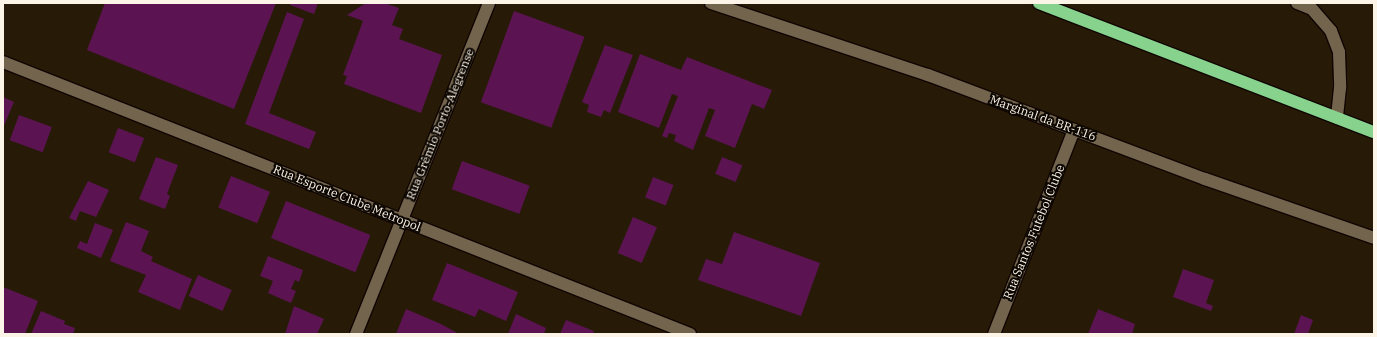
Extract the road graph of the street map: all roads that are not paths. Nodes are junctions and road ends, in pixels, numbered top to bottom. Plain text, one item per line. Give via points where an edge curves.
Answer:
1 (489, 3) edge
2 (711, 3) edge
3 (1039, 3) edge
4 (1297, 3) edge
5 (3, 62) edge
6 (1337, 118) junction
7 (1074, 130) junction
8 (1374, 132) edge
9 (402, 220) junction
10 (1374, 238) edge
11 (356, 334) edge
12 (690, 334) edge
13 (994, 334) edge

1 - 9 street, Rua Grêmio Porto-Alegrense
2 - 7 street, Marginal da BR-116 via 928,75
3 - 6 highway
4 - 6 street via 1312,9 1331,31 1339,52 1340,88
5 - 9 street, Rua Esporte Clube Metropol
6 - 8 highway
7 - 10 street, Marginal da BR-116
7 - 13 street, Rua Santos Futebol Clube
9 - 11 street, Rua Grêmio Porto-Alegrense
9 - 12 street, Rua Esporte Clube Metropol

